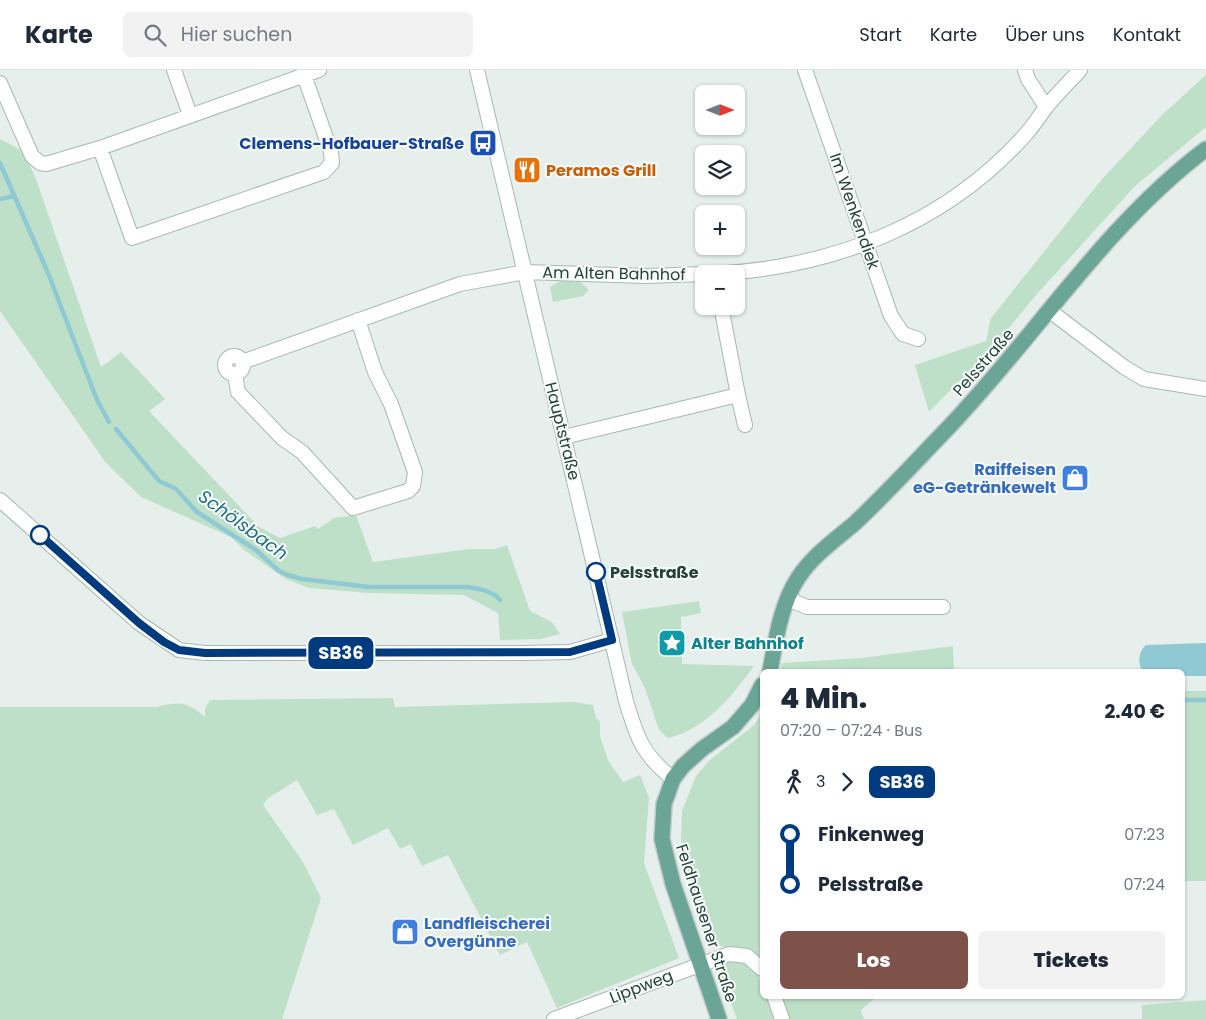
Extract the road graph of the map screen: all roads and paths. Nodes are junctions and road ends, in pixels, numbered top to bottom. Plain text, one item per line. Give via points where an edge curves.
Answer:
1 (174, 70) edge
2 (477, 70) edge
3 (806, 70) edge
4 (1025, 70) edge
5 (1080, 70) edge
6 (315, 72) edge
7 (0, 83) edge
8 (1046, 107) junction
9 (190, 115) junction
10 (100, 148) junction
11 (1206, 148) edge
12 (867, 244) junction
13 (745, 270) edge
14 (525, 272) junction
15 (695, 274) edge
16 (1050, 311) junction
17 (723, 315) edge
18 (358, 320) junction
19 (918, 339) dead end
20 (1206, 389) edge
21 (738, 395) junction
22 (745, 425) dead end
23 (564, 437) junction
24 (0, 500) edge
25 (788, 599) junction
26 (943, 607) dead end
27 (612, 640) junction
28 (770, 669) edge
29 (760, 689) edge
30 (673, 779) junction
31 (700, 964) junction
32 (760, 966) edge
33 (775, 999) edge
34 (554, 1019) edge
35 (719, 1019) edge
36 (782, 1019) edge

1 - 9 street
2 - 14 street, Hauptstraße
3 - 12 street, Im Wenkendiek
4 - 8 street
5 - 8 street
6 - 9 street
6 - 10 street via 332,163 324,172 268,192 132,238
7 - 10 street via 32,156 40,163 52,163
8 - 12 street via 1027,134 978,180 939,207
9 - 10 street
11 - 16 main road, Pelsstraße via 1171,175 1120,226
12 - 13 street via 773,267
12 - 19 street, Im Wenkendiek via 891,316 903,334
14 - 15 street, Am Alten Bahnhof
14 - 18 street, Am Alten Bahnhof via 460,284
14 - 23 street, Hauptstraße
16 - 20 street via 1124,368 1144,379
16 - 25 main road, Pelsstraße via 949,427 855,522 819,553 798,578
17 - 21 street
18 - 18 street, Am Alten Bahnhof via 415,472 414,484 408,491 353,508 302,452 282,438 238,392 235,374 226,370 226,362 235,357 242,362
21 - 22 street
21 - 23 street
23 - 27 street, Hauptstraße
24 - 27 street via 139,623 179,650 205,653 570,652
25 - 26 street via 807,607
25 - 28 main road, Pelsstraße via 781,613
27 - 30 street, Hauptstraße via 639,742 654,763
29 - 30 main road via 752,705 733,727 702,749
30 - 31 main road, Feldhausener Straße via 664,804 662,838 673,884
31 - 32 street, Lippweg via 738,954 747,956
31 - 34 street, Lippweg
31 - 35 main road, Feldhausener Straße
33 - 36 street

